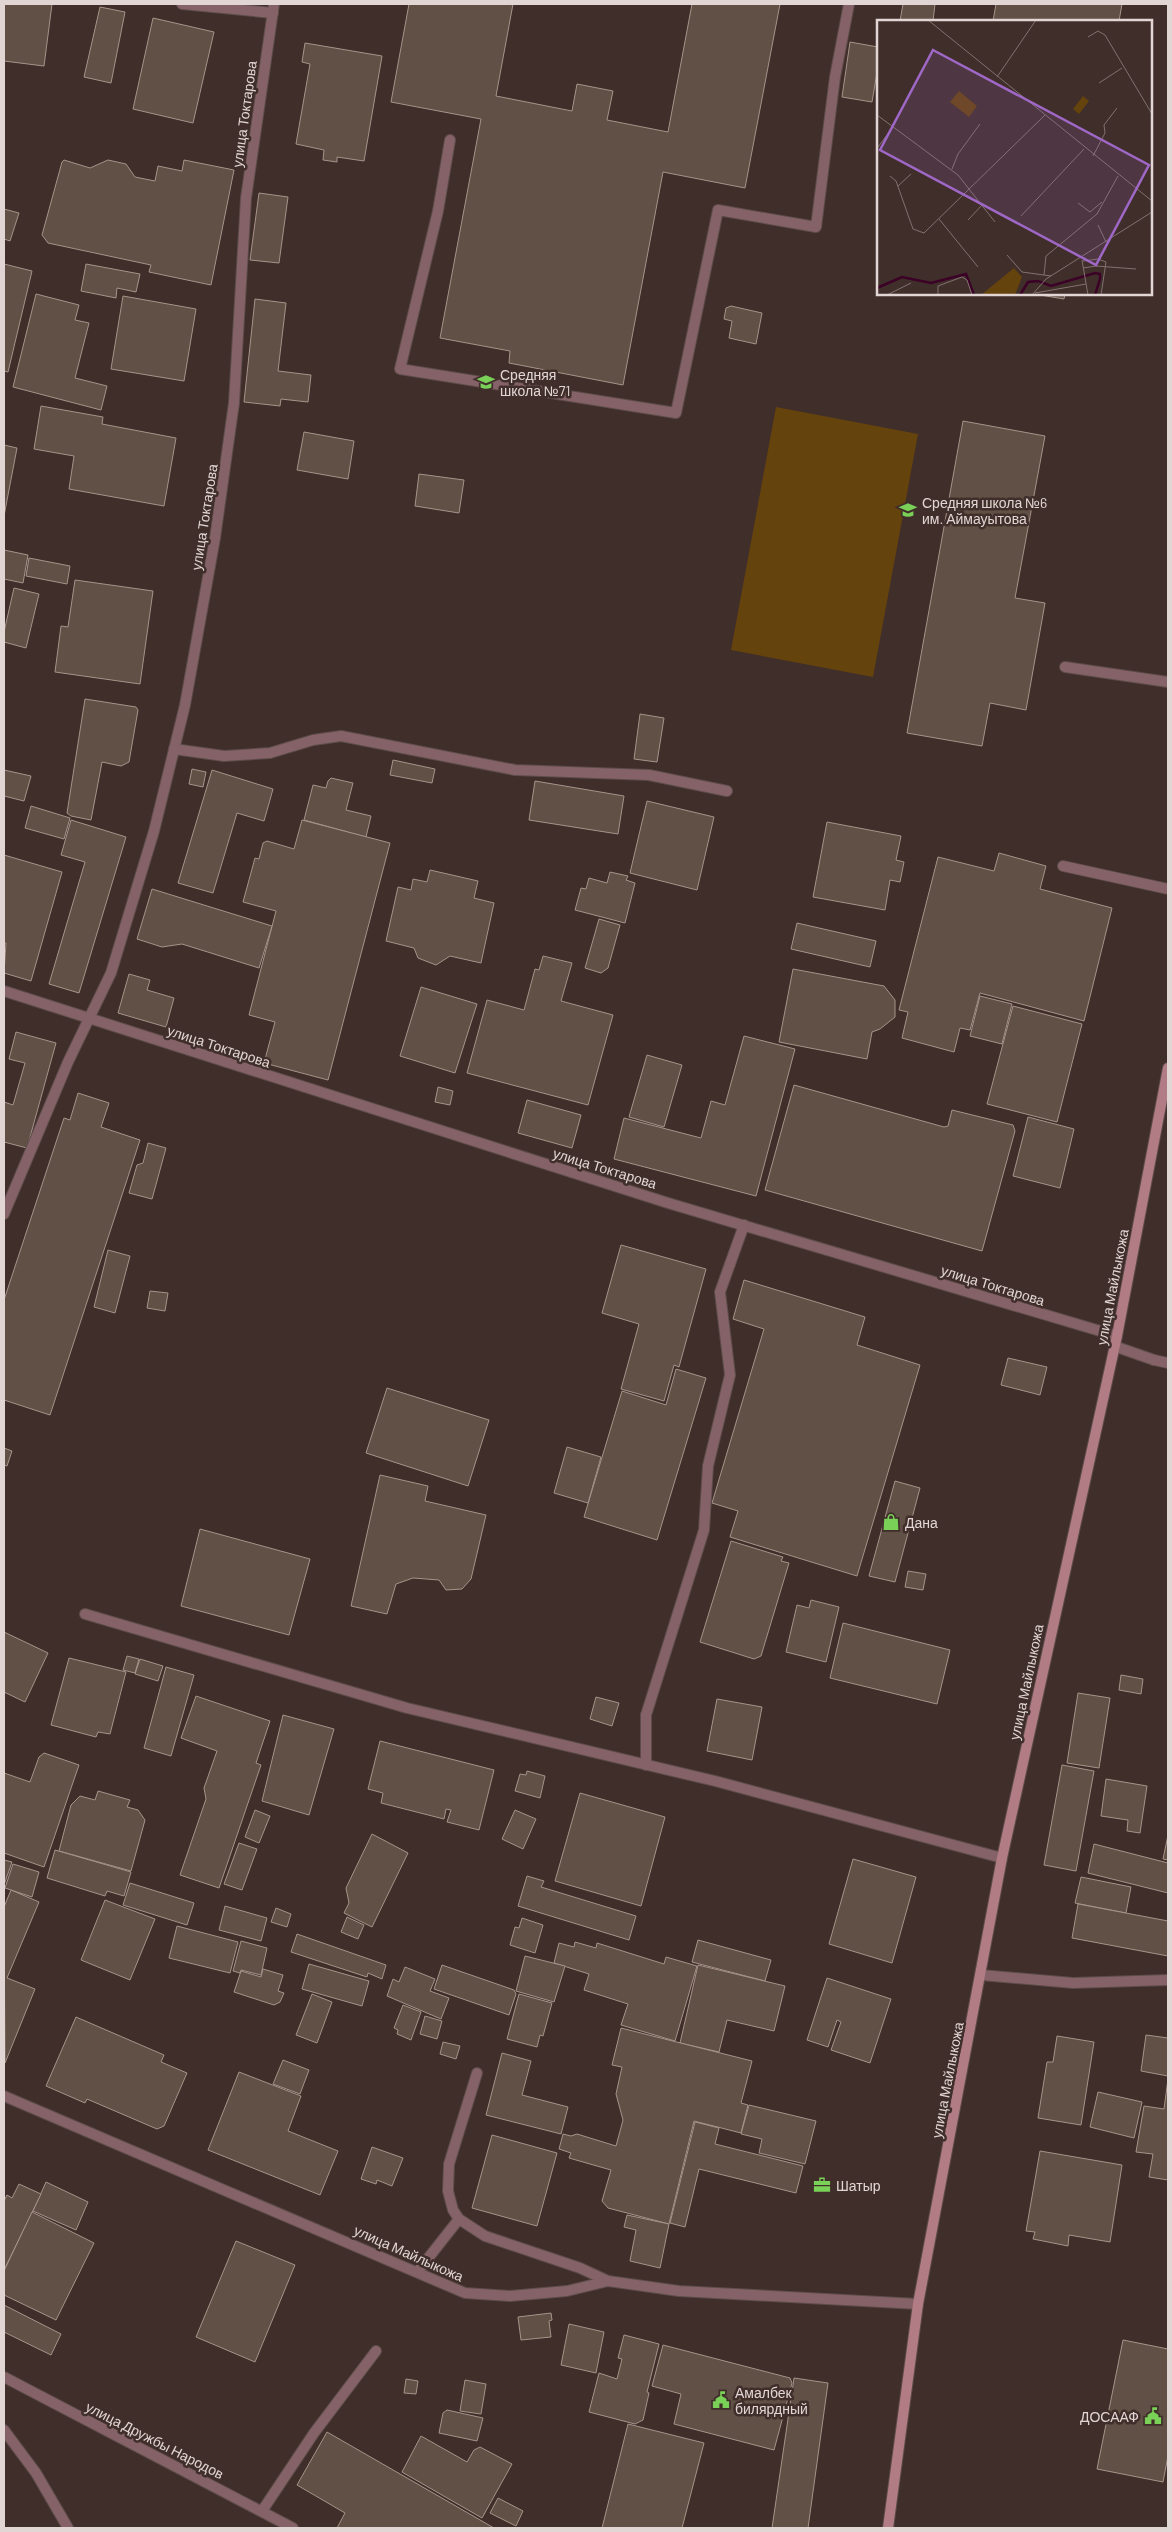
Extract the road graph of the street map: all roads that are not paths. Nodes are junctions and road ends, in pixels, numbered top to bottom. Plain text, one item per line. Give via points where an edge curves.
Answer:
1 (182, 4) edge
2 (849, 4) edge
3 (274, 9) edge
4 (450, 140) dead end
5 (1065, 667) dead end
6 (1168, 682) edge
7 (174, 750) junction
8 (727, 791) dead end
9 (1063, 866) dead end
10 (1168, 889) edge
11 (4, 991) edge
12 (88, 1019) junction
13 (1168, 1068) edge
14 (5, 1208) edge
15 (744, 1225) junction
16 (1115, 1341) junction
17 (1168, 1363) edge
18 (85, 1614) dead end
19 (646, 1765) junction
20 (1002, 1858) junction
21 (981, 1975) junction
22 (1168, 1980) edge
23 (477, 2072) dead end
24 (4, 2096) edge
25 (458, 2219) junction
26 (418, 2271) junction
27 (608, 2281) junction
28 (918, 2304) junction
29 (376, 2352) dead end
30 (4, 2377) edge
31 (4, 2430) edge
32 (262, 2510) junction
33 (68, 2528) edge
34 (294, 2528) edge
35 (888, 2528) edge

1 - 3 street
2 - 4 street via 835,77 816,227 718,210 676,412 400,369 438,212
3 - 7 street, улица Токтарова via 246,198 234,403 215,538 186,705
5 - 6 street
7 - 8 street via 224,756 270,754 313,740 341,736 515,770 649,775
7 - 12 street, улица Токтарова via 154,831 111,974
9 - 10 street
11 - 12 street, улица Токтарова
12 - 14 street, улица Токтарова
12 - 15 street, улица Токтарова
13 - 16 street, улица Майлыкожа
15 - 16 street, улица Токтарова
15 - 19 street via 720,1292 730,1375 708,1466 704,1530 646,1716
16 - 17 street, улица Токтарова via 1154,1360
16 - 20 street, улица Майлыкожа
18 - 19 street via 407,1708
19 - 20 street
20 - 21 street, улица Майлыкожа
21 - 22 street via 1073,1983
21 - 28 street, улица Майлыкожа
23 - 25 street via 449,2164 448,2191
24 - 26 street, улица Майлыкожа
25 - 26 street
25 - 27 street via 485,2236 580,2268
26 - 27 street, улица Майлыкожа via 465,2293 510,2296 567,2291
27 - 28 street, улица Майлыкожа via 679,2291
28 - 35 street, улица Майлыкожа
29 - 32 street via 314,2433
30 - 32 street, улица Дружбы Народов
31 - 33 street via 36,2473
32 - 34 street, улица Дружбы Народов

